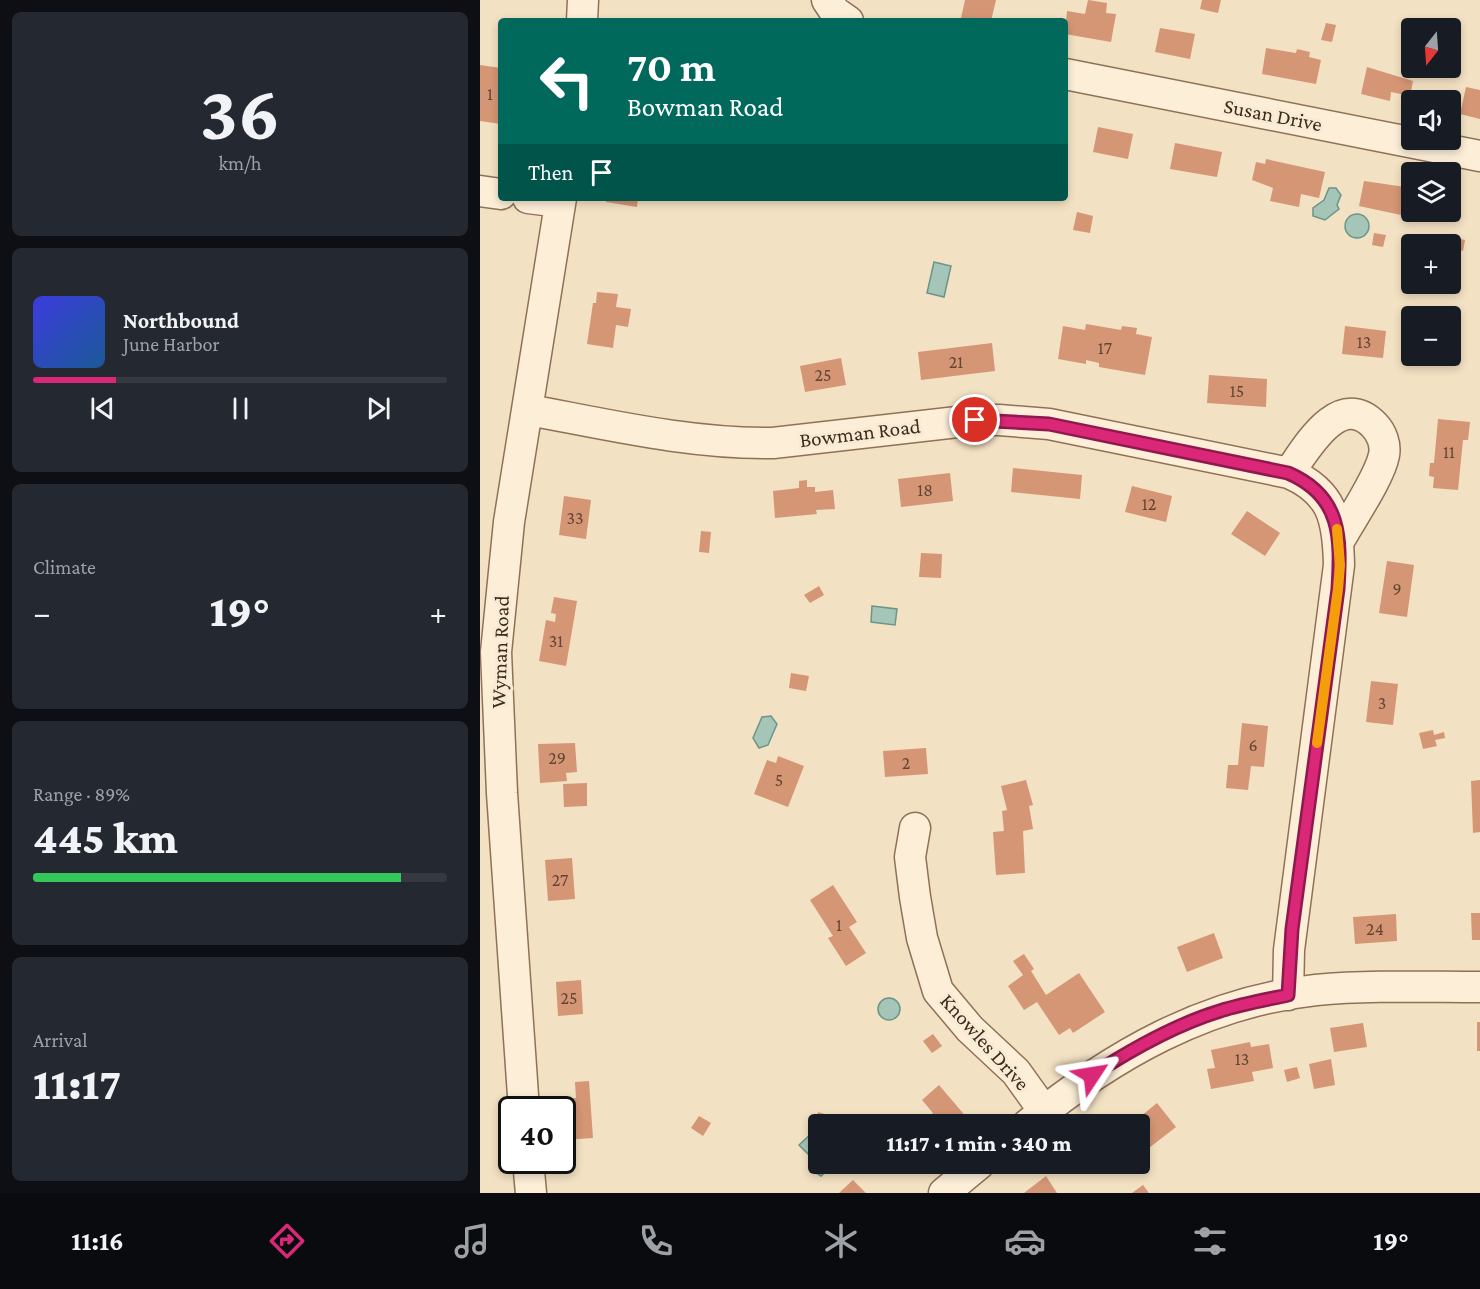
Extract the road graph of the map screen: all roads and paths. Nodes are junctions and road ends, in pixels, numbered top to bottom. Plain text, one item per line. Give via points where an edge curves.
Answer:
1 (583, 0) edge
2 (827, 0) edge
3 (582, 18) edge
4 (844, 18) edge
5 (1068, 75) edge
6 (1480, 156) edge
7 (480, 191) edge
8 (498, 194) edge
9 (561, 201) edge
10 (529, 410) junction
11 (1288, 473) junction
12 (1339, 541) junction
13 (915, 828) dead end
14 (1480, 987) edge
15 (1288, 995) junction
16 (523, 1096) edge
17 (1033, 1114) edge
18 (1040, 1114) edge
19 (529, 1174) edge
20 (967, 1174) edge
21 (531, 1193) edge
22 (944, 1193) edge

1 - 3 street
2 - 4 street
5 - 6 street, Susan Drive
7 - 8 street
9 - 10 street, Wyman Road
10 - 11 street, Bowman Road via 689,439 743,444 975,420 1024,421
10 - 16 street, Wyman Road via 509,522 496,652
11 - 12 street, Bowman Road via 1326,499
11 - 12 street via 1331,420 1354,416 1376,427 1384,456
12 - 15 street, Bowman Road via 1338,589 1292,929
13 - 17 street, Knowles Drive via 910,858 915,897 938,991 970,1029 1016,1072
14 - 15 street via 1348,988
15 - 18 street via 1222,1010 1167,1032 1105,1067
19 - 21 street
20 - 22 street

